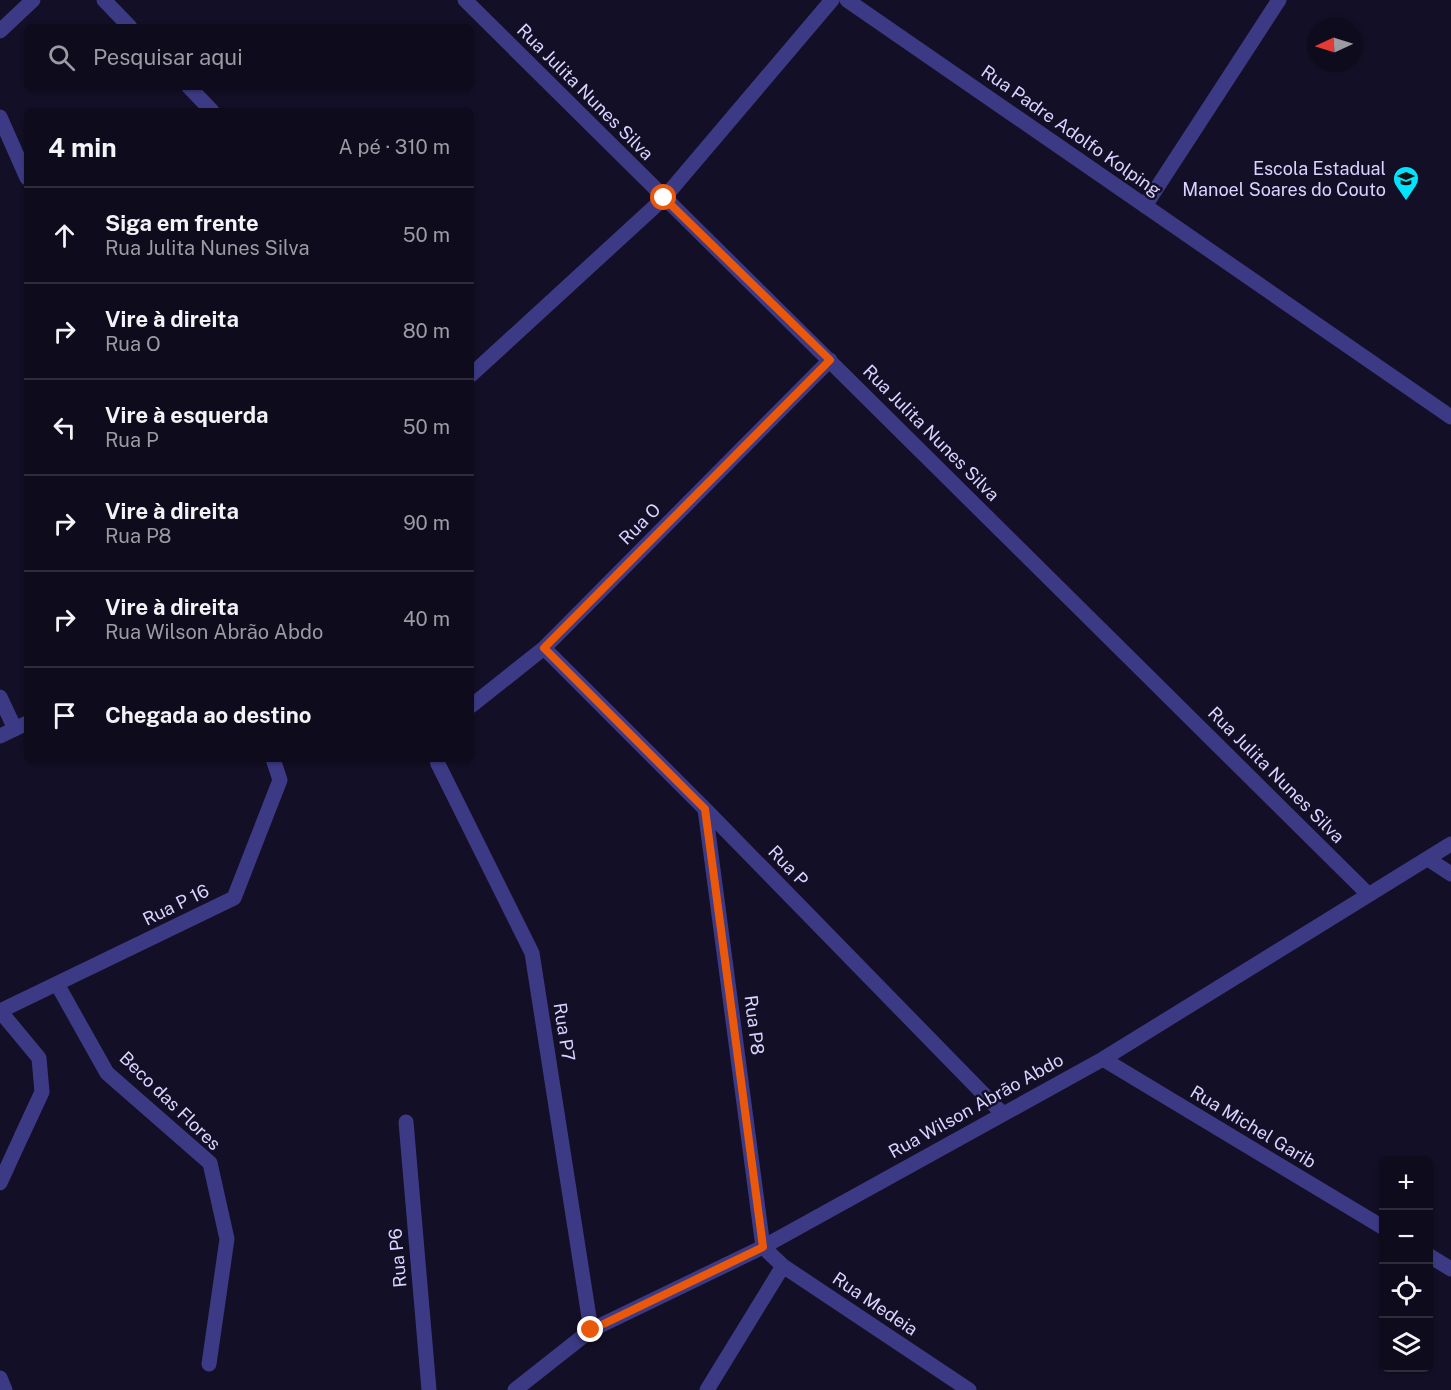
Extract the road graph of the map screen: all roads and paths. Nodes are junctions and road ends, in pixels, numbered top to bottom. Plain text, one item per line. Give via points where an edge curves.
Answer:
1 (33, 0) edge
2 (104, 0) edge
3 (465, 0) edge
4 (832, 0) edge
5 (847, 0) edge
6 (1279, 0) edge
7 (127, 24) edge
8 (0, 31) edge
9 (192, 90) edge
10 (209, 108) edge
11 (0, 117) edge
12 (24, 171) edge
13 (664, 198) junction
14 (1145, 206) junction
15 (830, 360) junction
16 (474, 372) edge
17 (1451, 417) edge
18 (544, 648) junction
19 (0, 697) edge
20 (474, 704) edge
21 (21, 726) edge
22 (0, 736) edge
23 (274, 762) edge
24 (438, 762) edge
25 (705, 809) junction
26 (1451, 844) edge
27 (1428, 859) junction
28 (1451, 874) edge
29 (1368, 894) junction
30 (57, 984) junction
31 (0, 1011) edge
32 (1103, 1059) junction
33 (1002, 1113) junction
34 (406, 1122) dead end
35 (0, 1183) edge
36 (1379, 1226) edge
37 (763, 1247) junction
38 (1433, 1258) edge
39 (783, 1266) junction
40 (1451, 1269) edge
41 (591, 1330) junction
42 (209, 1364) dead end
43 (0, 1378) edge
44 (5, 1390) edge
45 (429, 1390) edge
46 (515, 1390) edge
47 (707, 1390) edge
48 (969, 1390) edge

1 - 8 street
2 - 7 street
3 - 13 street, Rua Julita Nunes Silva
4 - 13 street
5 - 14 street, Rua Padre Adolfo Kolping
6 - 14 street
9 - 10 street
11 - 12 street
13 - 15 street, Rua Julita Nunes Silva
13 - 16 street
14 - 17 street, Rua Padre Adolfo Kolping
15 - 18 street, Rua O
15 - 29 street, Rua Julita Nunes Silva
18 - 20 street, Rua O
18 - 25 street, Rua P
19 - 21 street
21 - 22 street
23 - 30 street, Rua P 16 via 280,780 234,898
24 - 41 street, Rua P7 via 532,953
25 - 33 street, Rua P
25 - 37 street, Rua P8
26 - 27 street, Rua Wilson Abrão Abdo
27 - 28 street
27 - 29 street, Rua Wilson Abrão Abdo
29 - 32 street, Rua Wilson Abrão Abdo
30 - 31 street, Rua P 16
30 - 42 street, Beco das Flores via 107,1073 210,1163 227,1239
31 - 35 street via 39,1058 42,1092
32 - 33 street, Rua Wilson Abrão Abdo
32 - 36 street, Rua Michel Garib
33 - 37 street, Rua Wilson Abrão Abdo
34 - 45 street, Rua P6
37 - 39 street, Rua Medeia
37 - 41 street, Rua Wilson Abrão Abdo
38 - 40 street
39 - 47 street
39 - 48 street, Rua Medeia
41 - 46 street, Rua Wilson Abrão Abdo
43 - 44 street

